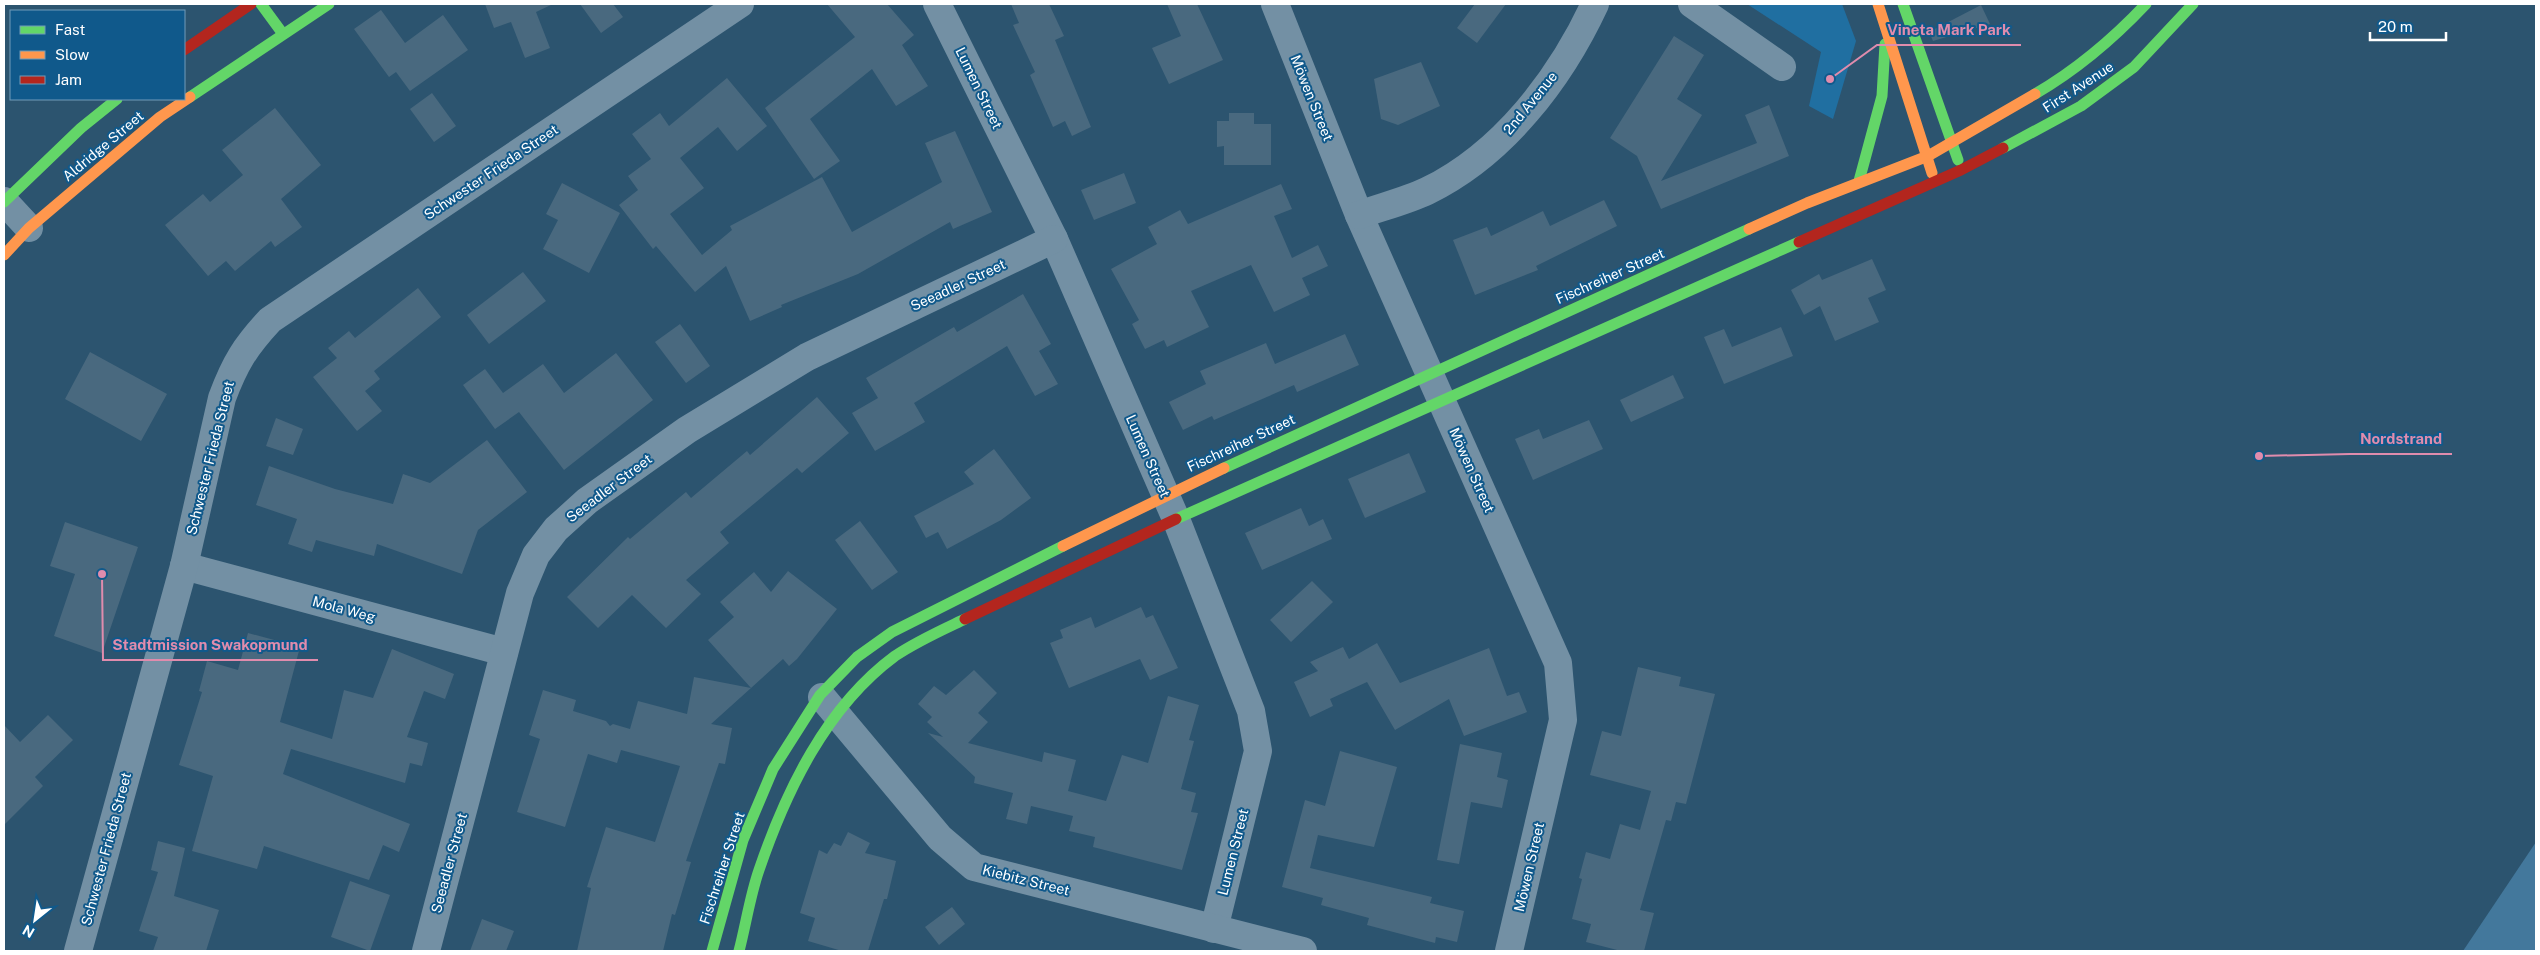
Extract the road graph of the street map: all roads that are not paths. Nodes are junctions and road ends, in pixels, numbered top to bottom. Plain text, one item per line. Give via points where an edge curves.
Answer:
1 (251, 4) edge
2 (262, 4) edge
3 (329, 4) edge
4 (740, 4) edge
5 (938, 4) edge
6 (1275, 4) edge
7 (1595, 4) edge
8 (1692, 4) edge
9 (1878, 4) edge
10 (1903, 4) edge
11 (2146, 4) edge
12 (2194, 4) edge
13 (1884, 17) junction
14 (284, 34) junction
15 (185, 49) edge
16 (1782, 67) dead end
17 (116, 100) edge
18 (1953, 144) junction
19 (1928, 156) junction
20 (1961, 170) junction
21 (1859, 181) junction
22 (1934, 182) junction
23 (4, 201) edge
24 (1359, 215) junction
25 (29, 228) junction
26 (1054, 239) junction
27 (4, 255) edge
28 (1429, 374) junction
29 (1440, 400) junction
30 (1164, 495) junction
31 (1176, 519) junction
32 (184, 566) junction
33 (504, 652) junction
34 (828, 704) junction
35 (1214, 929) junction
36 (78, 951) edge
37 (426, 951) edge
38 (712, 951) edge
39 (739, 951) edge
40 (1303, 951) edge
41 (1509, 951) edge

1 - 15 street
2 - 14 street
3 - 14 street, Aldridge Street
4 - 32 street, Schwester Frieda Street via 270,320 246,346 222,398
5 - 26 street, Lumen Street
6 - 24 street, Möwen Street
7 - 24 street, 2nd Avenue via 1547,85 1510,130 1469,166 1426,191
8 - 16 street
9 - 13 street
10 - 18 street
11 - 18 street, First Avenue via 2118,33 2069,74
12 - 20 street, First Avenue via 2134,67 2080,106
13 - 19 street
13 - 21 street via 1884,86
14 - 25 street, Aldridge Street via 160,117
17 - 23 street, Aldridge Street via 81,128
18 - 19 street, Fischreiher Street
18 - 20 street
19 - 21 street, Fischreiher Street
19 - 22 street
20 - 22 street, Fischreiher Street
21 - 28 street, Fischreiher Street
22 - 29 street, Fischreiher Street
23 - 25 street
24 - 28 street, Möwen Street
25 - 27 street, Aldridge Street
26 - 30 street, Lumen Street
26 - 33 street, Seeadler Street via 807,357 687,430 587,501 556,529 536,556 520,593
28 - 29 street, Möwen Street
28 - 30 street, Fischreiher Street
29 - 31 street, Fischreiher Street
29 - 41 street, Möwen Street via 1558,663 1563,720
30 - 31 street, Lumen Street
30 - 34 street, Fischreiher Street via 892,632 857,657
31 - 34 street, Fischreiher Street via 936,633 896,656
31 - 35 street, Lumen Street via 1251,711 1258,751
32 - 33 street, Mola Weg
32 - 36 street, Schwester Frieda Street
33 - 37 street, Seeadler Street
34 - 35 street, Kiebitz Street via 940,838 974,867
34 - 38 street, Fischreiher Street via 769,778 743,840
34 - 39 street, Fischreiher Street via 759,871
35 - 40 street, Kiebitz Street

